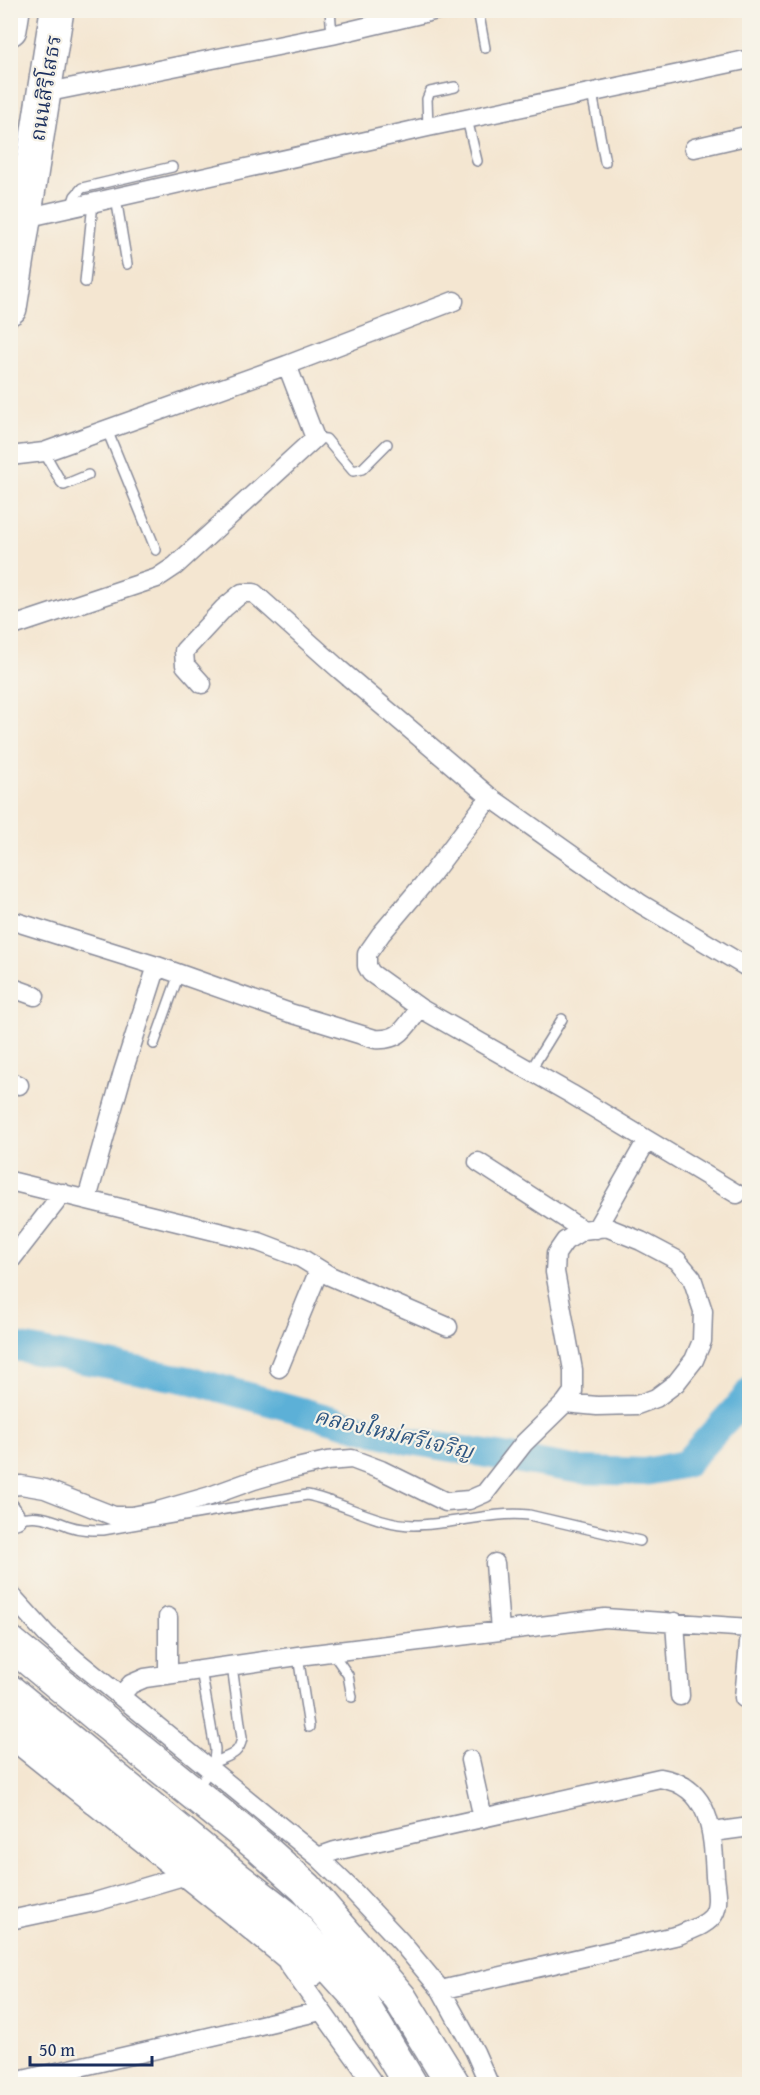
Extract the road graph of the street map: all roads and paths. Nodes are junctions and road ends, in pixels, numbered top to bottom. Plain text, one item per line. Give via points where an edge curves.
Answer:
1 (13, 10) edge
2 (57, 10) edge
3 (330, 10) edge
4 (437, 10) edge
5 (478, 10) edge
6 (10, 29) edge
7 (332, 35) junction
8 (485, 48) dead end
9 (750, 59) edge
10 (455, 87) dead end
11 (45, 93) junction
12 (592, 93) junction
13 (467, 119) junction
14 (428, 127) junction
15 (750, 135) edge
16 (694, 148) dead end
17 (477, 161) dead end
18 (605, 162) dead end
19 (172, 167) dead end
20 (116, 198) junction
21 (93, 203) junction
22 (71, 208) junction
23 (25, 218) junction
24 (127, 264) dead end
25 (85, 282) dead end
26 (453, 301) dead end
27 (10, 308) edge
28 (287, 365) junction
29 (107, 429) junction
30 (315, 438) junction
31 (387, 444) dead end
32 (44, 452) junction
33 (10, 456) edge
34 (88, 475) dead end
35 (156, 550) dead end
36 (10, 627) edge
37 (202, 684) dead end
38 (490, 797) junction
39 (10, 920) edge
40 (157, 966) junction
41 (750, 969) edge
42 (179, 974) junction
43 (10, 987) edge
44 (35, 996) dead end
45 (420, 1008) junction
46 (562, 1019) dead end
47 (154, 1044) dead end
48 (530, 1071) junction
49 (647, 1140) junction
50 (478, 1162) dead end
51 (10, 1181) edge
52 (63, 1193) junction
53 (737, 1194) dead end
54 (87, 1199) junction
55 (590, 1229) junction
56 (10, 1261) edge
57 (319, 1270) junction
58 (448, 1327) dead end
59 (279, 1368) dead end
60 (565, 1403) junction
61 (10, 1486) edge
62 (12, 1516) edge
63 (640, 1541) dead end
64 (495, 1563) dead end
65 (10, 1594) edge
66 (168, 1617) dead end
67 (675, 1622) junction
68 (750, 1630) edge
69 (500, 1631) junction
70 (10, 1643) edge
71 (332, 1652) junction
72 (298, 1656) junction
73 (232, 1666) junction
74 (201, 1670) junction
75 (168, 1675) junction
76 (10, 1692) edge
77 (120, 1696) junction
78 (680, 1696) dead end
79 (352, 1697) dead end
80 (744, 1698) dead end
81 (309, 1727) dead end
82 (10, 1729) edge
83 (470, 1760) dead end
84 (206, 1775) junction
85 (483, 1818) junction
86 (750, 1827) edge
87 (713, 1832) junction
88 (318, 1857) junction
89 (190, 1874) junction
90 (10, 1920) edge
91 (271, 1936) junction
92 (441, 1990) junction
93 (321, 2011) junction
94 (379, 2030) junction
95 (10, 2084) edge
96 (374, 2085) edge
97 (410, 2085) edge
98 (453, 2085) edge
99 (489, 2085) edge

1 - 6 highway, ถนนสิริโสธร
2 - 11 highway, ถนนสิริโสธร
3 - 7 lane
4 - 7 street
5 - 8 lane
7 - 11 street
9 - 12 street
10 - 14 lane via 430,92 426,108
11 - 23 highway, ถนนสิริโสธร
12 - 13 street
12 - 18 lane
13 - 14 street
13 - 17 lane
14 - 20 street
15 - 16 street
19 - 22 lane via 82,188
20 - 21 street
20 - 24 lane
21 - 22 street
21 - 25 lane
22 - 23 street
23 - 27 highway, ถนนสิริโสธร
26 - 28 street
28 - 29 street
28 - 30 street
29 - 32 street
29 - 35 lane
30 - 31 lane via 326,439 357,472
30 - 36 street via 157,578
32 - 33 street
32 - 34 lane via 64,484
37 - 38 street via 185,664 184,651 242,593 254,593
38 - 41 street via 640,904
38 - 45 street via 367,954 371,973
39 - 40 street
40 - 42 street
40 - 54 street
42 - 45 street via 375,1039 396,1038
42 - 47 lane
43 - 44 street
45 - 48 street
46 - 48 lane
48 - 49 street
49 - 53 street
49 - 55 street
50 - 55 street
51 - 52 street
52 - 54 street
52 - 56 street
54 - 57 street via 260,1242 301,1258
55 - 60 street via 565,1241 556,1254 555,1272 574,1377 573,1392
55 - 60 street via 606,1227 677,1260 692,1278 703,1311 702,1341 694,1360 676,1383 656,1398 637,1406
57 - 58 street
57 - 59 street
60 - 61 street via 524,1443 485,1494 469,1500 447,1502 352,1459 327,1461 132,1516 114,1516 45,1489
62 - 63 lane via 38,1515 70,1526 103,1530 307,1495 403,1524 512,1513
64 - 69 street
65 - 77 street via 47,1635
66 - 75 street
67 - 68 street
67 - 69 street via 606,1618
67 - 78 street
68 - 80 street
69 - 71 street
70 - 84 highway
71 - 72 street
71 - 79 lane via 348,1675
72 - 73 street
72 - 81 lane
73 - 74 street
73 - 84 lane via 243,1738 240,1748
74 - 75 street
74 - 84 lane via 215,1749
75 - 77 street via 131,1684
76 - 94 highway via 286,1917 358,1997
77 - 84 street
82 - 89 highway
83 - 85 street
84 - 88 street
84 - 98 highway via 259,1846 306,1888 400,1998
85 - 87 street via 660,1778 675,1780 700,1800
85 - 88 street
86 - 87 street
87 - 92 street via 717,1902 714,1915 699,1927 679,1935
88 - 92 street via 363,1901
89 - 90 street via 95,1902
89 - 91 highway
91 - 93 street
91 - 94 highway via 351,2010
92 - 99 street
93 - 95 street
93 - 96 street
94 - 97 highway

